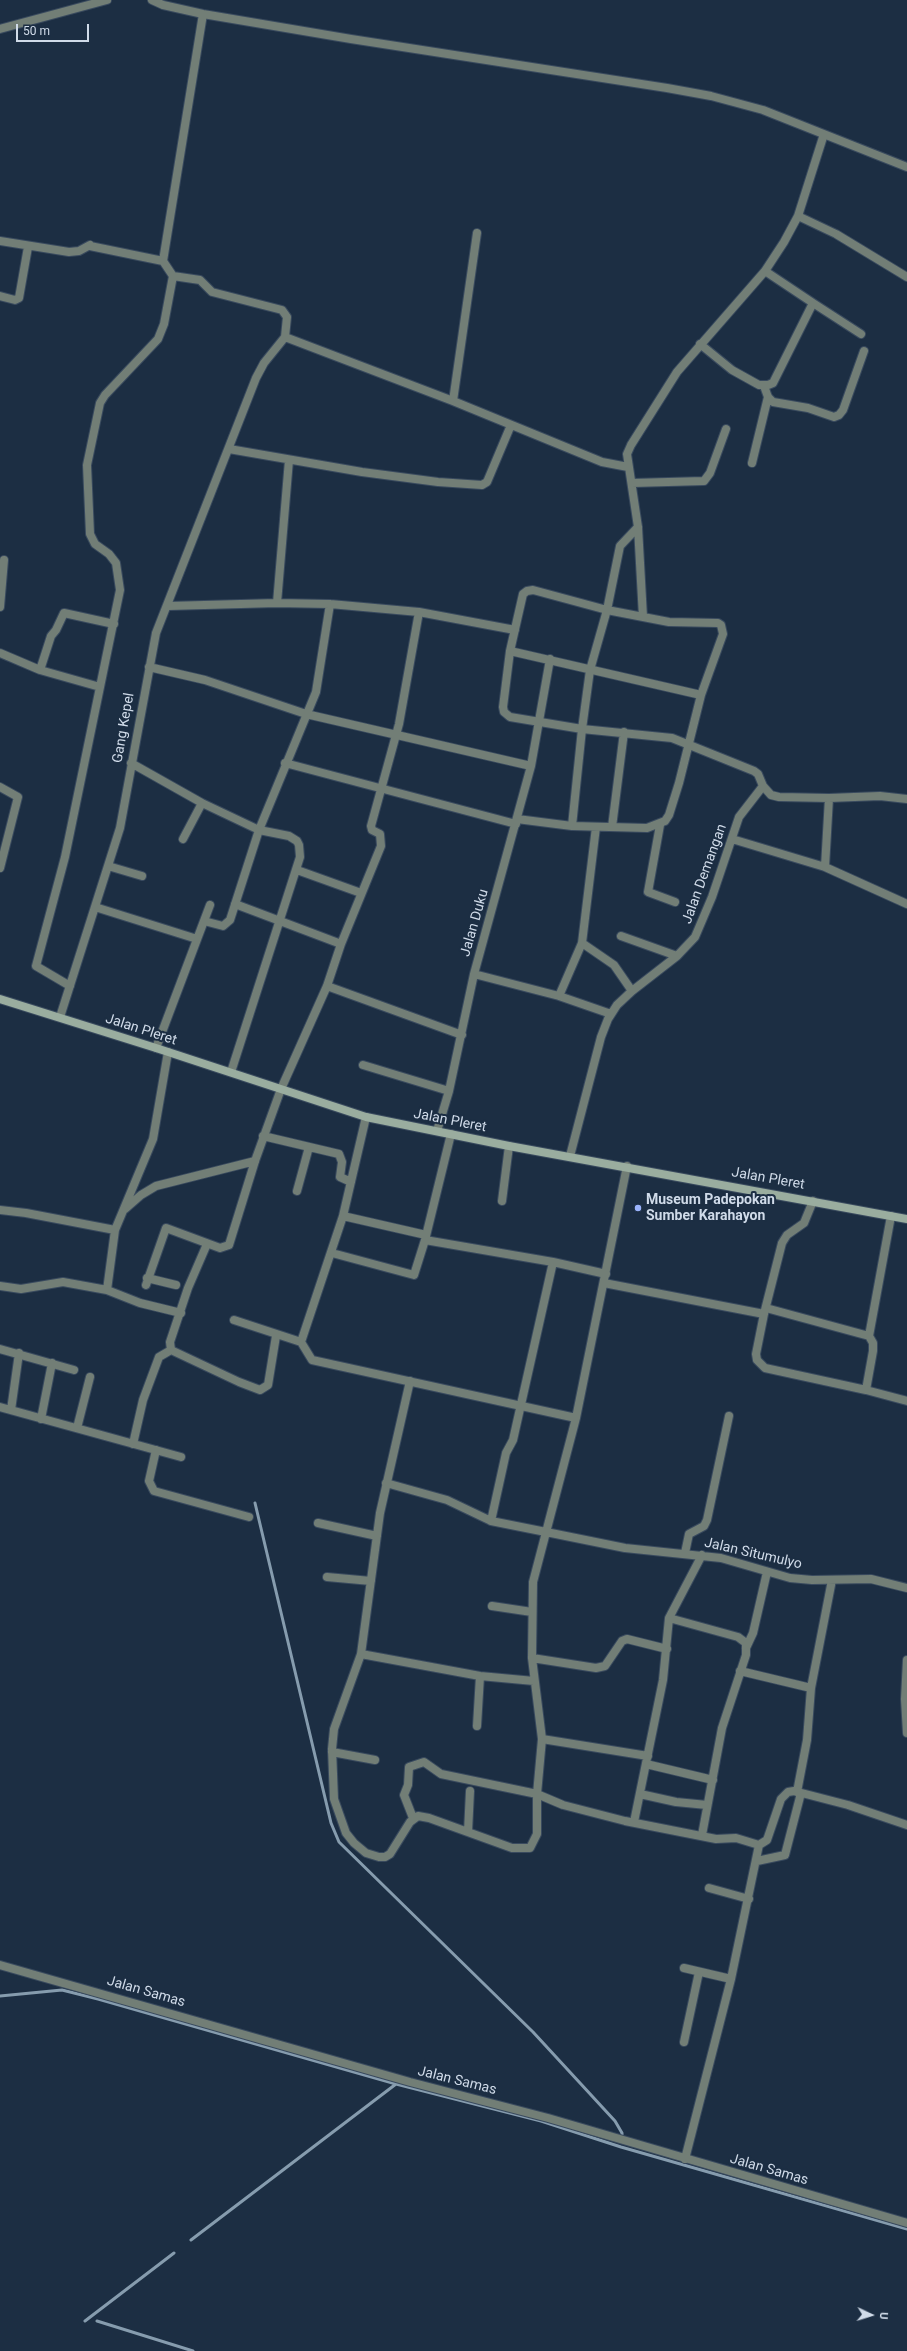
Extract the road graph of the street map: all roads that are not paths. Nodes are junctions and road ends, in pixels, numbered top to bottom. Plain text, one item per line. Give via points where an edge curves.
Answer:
1 (107, 0) edge
2 (152, 0) edge
3 (203, 14) junction
4 (0, 29) edge
5 (824, 134) junction
6 (907, 167) edge
7 (798, 216) junction
8 (477, 233) dead end
9 (0, 241) edge
10 (28, 247) junction
11 (163, 261) junction
12 (765, 271) junction
13 (173, 276) junction
14 (907, 277) edge
15 (0, 296) edge
16 (814, 302) junction
17 (861, 334) dead end
18 (285, 337) junction
19 (700, 344) junction
20 (864, 351) dead end
21 (764, 386) junction
22 (768, 397) junction
23 (453, 401) junction
24 (510, 424) junction
25 (726, 429) dead end
26 (229, 449) junction
27 (289, 460) junction
28 (752, 463) dead end
29 (628, 467) junction
30 (632, 484) junction
31 (638, 527) junction
32 (4, 560) dead end
33 (1, 594) edge
34 (277, 603) junction
35 (330, 604) junction
36 (168, 606) junction
37 (0, 607) edge
38 (607, 610) junction
39 (419, 612) junction
40 (643, 616) junction
41 (114, 624) junction
42 (515, 630) junction
43 (510, 651) junction
44 (0, 653) edge
45 (550, 659) junction
46 (149, 667) junction
47 (40, 670) junction
48 (590, 670) junction
49 (100, 687) junction
50 (701, 695) junction
51 (306, 714) junction
52 (539, 722) junction
53 (582, 729) junction
54 (624, 732) junction
55 (396, 735) junction
56 (689, 743) junction
57 (131, 763) junction
58 (285, 763) junction
59 (531, 766) junction
60 (763, 786) junction
61 (0, 787) edge
62 (380, 789) junction
63 (829, 798) junction
64 (907, 799) edge
65 (202, 803) junction
66 (517, 822) junction
67 (660, 825) junction
68 (572, 826) junction
69 (596, 827) junction
70 (612, 827) junction
71 (259, 830) junction
72 (183, 839) dead end
73 (732, 839) junction
74 (108, 866) junction
75 (825, 867) junction
76 (0, 868) edge
77 (296, 870) junction
78 (142, 876) dead end
79 (362, 894) junction
80 (675, 902) dead end
81 (235, 904) junction
82 (907, 904) edge
83 (210, 905) dead end
84 (95, 907) junction
85 (204, 921) junction
86 (280, 921) junction
87 (621, 936) dead end
88 (197, 939) junction
89 (582, 942) junction
90 (341, 944) junction
91 (677, 956) junction
92 (474, 974) junction
93 (70, 986) junction
94 (327, 986) junction
95 (632, 991) junction
96 (558, 996) junction
97 (0, 999) edge
98 (611, 1014) junction
99 (60, 1017) junction
100 (462, 1035) junction
101 (156, 1048) junction
102 (168, 1052) junction
103 (363, 1065) dead end
104 (231, 1072) junction
105 (281, 1089) junction
106 (449, 1091) junction
107 (366, 1117) junction
108 (437, 1131) junction
109 (451, 1134) junction
110 (263, 1136) junction
111 (509, 1146) junction
112 (309, 1147) junction
113 (570, 1156) junction
114 (255, 1161) junction
115 (628, 1166) junction
116 (350, 1182) junction
117 (297, 1191) dead end
118 (502, 1201) dead end
119 (813, 1201) junction
120 (0, 1210) edge
121 (122, 1211) junction
122 (343, 1216) junction
123 (891, 1216) junction
124 (907, 1219) edge
125 (116, 1230) junction
126 (425, 1238) junction
127 (207, 1244) junction
128 (332, 1252) junction
129 (553, 1262) junction
130 (606, 1274) junction
131 (604, 1283) junction
132 (176, 1285) dead end
133 (0, 1286) edge
134 (107, 1290) junction
135 (765, 1311) junction
136 (181, 1313) junction
137 (234, 1320) dead end
138 (276, 1336) junction
139 (869, 1336) junction
140 (301, 1342) junction
141 (0, 1349) edge
142 (171, 1350) junction
143 (18, 1354) junction
144 (52, 1363) junction
145 (74, 1370) dead end
146 (90, 1377) dead end
147 (410, 1381) junction
148 (866, 1390) junction
149 (907, 1402) edge
150 (520, 1406) junction
151 (0, 1407) edge
152 (11, 1410) junction
153 (729, 1416) dead end
154 (576, 1418) junction
155 (42, 1419) junction
156 (76, 1428) junction
157 (133, 1444) junction
158 (156, 1450) junction
159 (181, 1457) dead end
160 (386, 1483) junction
161 (248, 1517) dead end
162 (492, 1520) junction
163 (318, 1523) dead end
164 (546, 1532) junction
165 (377, 1536) junction
166 (685, 1553) junction
167 (702, 1555) junction
168 (767, 1572) junction
169 (327, 1577) dead end
170 (832, 1580) junction
171 (371, 1581) junction
172 (907, 1588) edge
173 (492, 1606) dead end
174 (532, 1612) junction
175 (669, 1618) junction
176 (746, 1648) junction
177 (667, 1649) junction
178 (362, 1654) junction
179 (532, 1658) junction
180 (907, 1660) edge
181 (740, 1671) junction
182 (480, 1676) junction
183 (534, 1681) junction
184 (811, 1688) junction
185 (477, 1726) dead end
186 (907, 1733) edge
187 (542, 1740) junction
188 (332, 1752) junction
189 (375, 1760) dead end
190 (647, 1760) junction
191 (713, 1780) junction
192 (470, 1791) dead end
193 (799, 1792) junction
194 (537, 1794) junction
195 (640, 1794) junction
196 (707, 1805) junction
197 (413, 1818) junction
198 (634, 1822) junction
199 (907, 1825) edge
200 (468, 1832) junction
201 (702, 1835) junction
202 (760, 1845) junction
203 (757, 1861) junction
204 (709, 1888) dead end
205 (749, 1899) junction
206 (0, 1966) edge
207 (684, 1968) dead end
208 (699, 1972) junction
209 (731, 1979) junction
210 (684, 2042) dead end
211 (685, 2159) junction
212 (907, 2223) edge

1 - 4 street
2 - 3 street
3 - 5 street via 667,88 748,105
3 - 11 street
5 - 6 street
5 - 7 street
7 - 12 street
7 - 14 street via 836,234
8 - 23 street
9 - 10 street
10 - 11 street via 69,252 79,251 90,244
10 - 15 street via 19,298 15,300
11 - 13 street
12 - 16 street
12 - 19 street
13 - 18 street via 200,280 214,293 282,310 287,317
13 - 41 street via 164,324 158,339 100,403 87,465 90,534 95,544 113,558 119,578
16 - 17 street
16 - 21 street via 773,383
18 - 23 street
18 - 26 street, Gang Kepel via 260,369
19 - 21 street via 732,370
19 - 29 street via 676,372 631,445 627,454
20 - 22 street via 839,415 834,417 808,408 777,404
21 - 22 street
22 - 28 street
23 - 24 street
24 - 27 street via 487,482 482,485 438,482
24 - 29 street via 602,462
25 - 30 street via 710,473 704,481
26 - 27 street
26 - 36 street, Gang Kepel
27 - 34 street
29 - 30 street
30 - 31 street
31 - 38 street via 620,546
31 - 40 street
32 - 33 street
33 - 37 street
34 - 35 street
34 - 36 street
35 - 39 street
35 - 51 street via 316,692
36 - 46 street, Gang Kepel via 156,633
38 - 40 street
38 - 42 street via 530,590 523,594
38 - 48 street
39 - 42 street
39 - 55 street
40 - 50 street via 669,622 714,622 721,625 723,634
41 - 47 street via 64,613 51,636
41 - 49 street
42 - 43 street
43 - 45 street
43 - 52 street via 504,712 510,717
44 - 47 street
45 - 48 street
45 - 52 street, Jalan Duku
46 - 51 street via 205,680
46 - 57 street, Gang Kepel
47 - 49 street
48 - 50 street
48 - 53 street
49 - 93 street via 65,857 36,966
50 - 56 street
51 - 55 street
51 - 58 street
52 - 53 street
52 - 59 street, Jalan Duku
53 - 54 street
53 - 68 street
54 - 56 street via 672,738
54 - 70 street
55 - 59 street
55 - 62 street
56 - 60 street via 754,771
56 - 67 street via 669,815
57 - 65 street
57 - 74 street, Gang Kepel via 120,828
58 - 62 street
58 - 71 street
59 - 66 street, Jalan Duku
60 - 63 street via 768,793 775,796
60 - 73 street, Jalan Demangan via 743,810
61 - 76 street via 18,797
62 - 66 street
62 - 79 street via 371,826 372,830 380,834 381,846
63 - 64 street via 880,796
63 - 75 street
65 - 71 street
65 - 72 street
66 - 68 street
66 - 92 street, Jalan Duku
67 - 70 street via 647,828
67 - 80 street via 648,892
68 - 69 street
69 - 70 street
69 - 89 street
71 - 77 street via 289,836 297,841 300,857
71 - 81 street
73 - 75 street
73 - 91 street, Jalan Demangan via 699,932
74 - 78 street
74 - 84 street, Gang Kepel
75 - 82 street
77 - 79 street
77 - 86 street
79 - 90 street
81 - 85 street via 230,920 223,926
81 - 86 street
83 - 85 street
84 - 88 street
84 - 93 street, Gang Kepel
85 - 88 street
86 - 90 street
86 - 104 street
87 - 91 street
88 - 101 street
89 - 95 street via 614,965
89 - 96 street
90 - 94 street
91 - 95 street, Jalan Demangan
92 - 96 street
92 - 100 street, Jalan Duku
93 - 99 street, Gang Kepel
94 - 100 street
94 - 105 street
95 - 98 street, Jalan Demangan
96 - 98 street
97 - 99 main road, Jalan Pleret
98 - 113 street, Jalan Demangan via 601,1037
99 - 101 main road, Jalan Pleret
100 - 106 street, Jalan Duku
101 - 102 main road, Jalan Pleret
102 - 104 main road, Jalan Pleret
102 - 121 street via 155,1131
103 - 106 street
104 - 105 main road, Jalan Pleret
105 - 107 main road, Jalan Pleret
105 - 110 street
106 - 108 street, Jalan Duku
107 - 108 main road, Jalan Pleret
107 - 116 street
108 - 109 main road, Jalan Pleret
109 - 111 main road, Jalan Pleret
109 - 126 street
110 - 112 street
110 - 114 street
111 - 113 main road, Jalan Pleret
111 - 118 street
112 - 116 street via 339,1154 342,1162 340,1177
112 - 117 street
113 - 115 main road, Jalan Pleret
114 - 121 street via 156,1186
114 - 127 street via 229,1245 221,1248
115 - 119 main road, Jalan Pleret
115 - 130 street
116 - 122 street
119 - 123 main road, Jalan Pleret
119 - 135 street via 804,1223 787,1235 782,1243
120 - 125 street
121 - 125 street
122 - 126 street
122 - 128 street
123 - 124 main road, Jalan Pleret
123 - 139 street
125 - 134 street
126 - 128 street via 414,1275
126 - 129 street
127 - 132 street via 166,1228 147,1282
127 - 136 street via 188,1288
128 - 140 street
129 - 130 street
129 - 150 street
130 - 131 street
131 - 135 street
131 - 154 street
133 - 134 street via 21,1289 62,1282
134 - 136 street via 140,1303
135 - 139 street
135 - 148 street via 756,1354 760,1365
136 - 142 street via 170,1342
137 - 138 street
138 - 140 street
138 - 142 street via 268,1385 260,1390
139 - 148 street via 873,1350
140 - 147 street via 312,1360
141 - 143 street
142 - 157 street via 159,1357 143,1400
143 - 144 street
143 - 152 street
144 - 145 street
144 - 155 street
146 - 156 street
147 - 150 street
147 - 160 street
148 - 149 street
150 - 154 street
150 - 162 street via 512,1445 506,1452
151 - 152 street
152 - 155 street
153 - 166 street via 708,1520 704,1526 689,1534
154 - 164 street
155 - 156 street
156 - 157 street
157 - 158 street
158 - 159 street
158 - 161 street via 148,1481 154,1491
160 - 162 street, Jalan Situmulyo via 447,1500
160 - 165 street
162 - 164 street, Jalan Situmulyo
163 - 165 street
164 - 166 street, Jalan Situmulyo via 625,1548
164 - 174 street via 533,1582
165 - 171 street
166 - 167 street, Jalan Situmulyo
167 - 168 street, Jalan Situmulyo via 730,1560
167 - 175 street via 674,1604
168 - 170 street, Jalan Situmulyo via 803,1580
168 - 176 street via 753,1633
169 - 171 street
170 - 172 street, Jalan Situmulyo via 871,1579
170 - 184 street
171 - 178 street
173 - 174 street
174 - 179 street
175 - 176 street via 738,1637 746,1643
175 - 177 street
176 - 181 street
177 - 179 street via 627,1639 622,1641 605,1666 596,1668
177 - 190 street
178 - 182 street
178 - 188 street via 337,1716
179 - 183 street
180 - 186 street
181 - 184 street
181 - 191 street via 722,1728
182 - 183 street
182 - 185 street
183 - 187 street
184 - 193 street
187 - 190 street
187 - 194 street
188 - 189 street
188 - 197 street via 334,1799 341,1821 354,1843 366,1853 385,1857 390,1854
190 - 191 street
190 - 195 street
191 - 196 street
192 - 200 street
193 - 199 street via 860,1808
193 - 202 street via 784,1794 767,1840
193 - 203 street via 786,1855
194 - 197 street via 441,1774 422,1762 409,1766 405,1792
194 - 198 street via 563,1805
194 - 200 street via 537,1834 530,1848 512,1848
195 - 196 street via 676,1802
195 - 198 street
196 - 201 street
197 - 200 street via 423,1816
198 - 201 street
201 - 202 street via 716,1839 736,1838
202 - 203 street
203 - 205 street
204 - 205 street
205 - 209 street
206 - 211 street, Jalan Samas via 410,2082 548,2118
207 - 208 street
208 - 209 street
208 - 210 street
209 - 211 street
211 - 212 street, Jalan Samas

